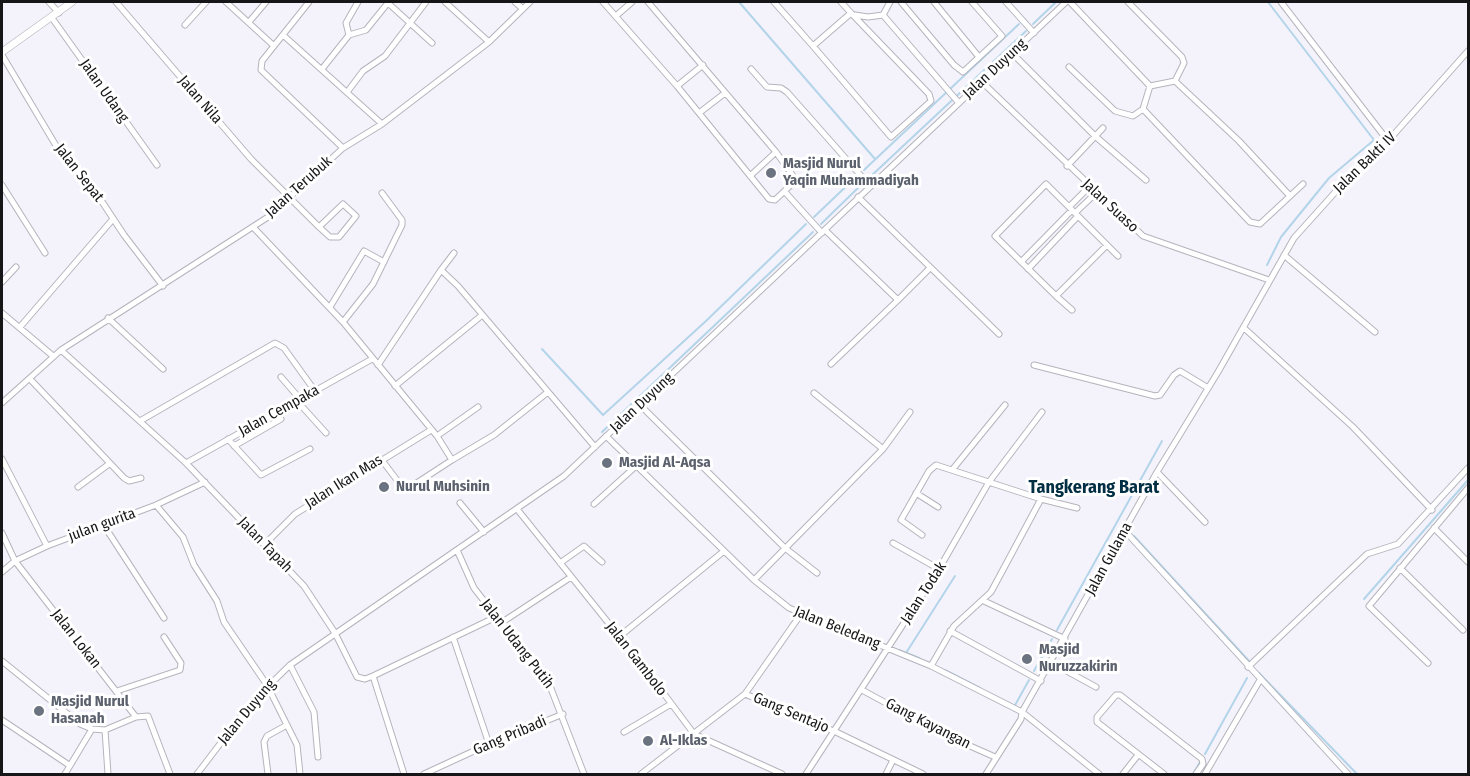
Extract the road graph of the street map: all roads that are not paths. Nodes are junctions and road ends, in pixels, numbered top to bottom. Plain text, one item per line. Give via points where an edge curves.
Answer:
1 (49, 2) edge
2 (72, 2) edge
3 (116, 2) edge
4 (206, 2) edge
5 (226, 2) edge
6 (266, 2) edge
7 (309, 2) edge
8 (358, 2) edge
9 (426, 2) edge
10 (445, 2) edge
11 (515, 2) edge
12 (530, 2) edge
13 (603, 2) edge
14 (632, 2) edge
15 (648, 2) edge
16 (774, 2) edge
17 (841, 2) edge
18 (846, 2) edge
19 (890, 2) edge
20 (901, 2) edge
21 (934, 2) edge
22 (972, 2) edge
23 (1006, 2) edge
24 (1068, 2) edge
25 (1128, 2) edge
26 (1281, 2) edge
27 (388, 3) edge
28 (523, 9) junction
29 (851, 12) junction
30 (55, 15) junction
31 (617, 15) junction
32 (883, 15) junction
33 (249, 22) junction
34 (411, 23) junction
35 (185, 25) dead end
36 (1034, 33) junction
37 (283, 35) junction
38 (349, 36) junction
39 (489, 42) junction
40 (432, 43) dead end
41 (273, 45) junction
42 (813, 46) junction
43 (1468, 51) edge
44 (1012, 53) junction
45 (2, 54) edge
46 (979, 57) junction
47 (703, 65) junction
48 (1069, 67) dead end
49 (322, 69) junction
50 (751, 69) dead end
51 (1174, 81) junction
52 (982, 82) junction
53 (677, 86) junction
54 (1150, 86) junction
55 (348, 91) junction
56 (725, 93) junction
57 (953, 98) junction
58 (1143, 109) junction
59 (699, 113) junction
60 (382, 124) junction
61 (1103, 128) dead end
62 (1095, 136) junction
63 (1388, 141) junction
64 (343, 148) junction
65 (776, 153) junction
66 (156, 165) dead end
67 (1067, 166) junction
68 (750, 176) junction
69 (1146, 180) dead end
70 (1303, 184) dead end
71 (2, 185) edge
72 (870, 186) junction
73 (1089, 187) junction
74 (785, 192) junction
75 (382, 193) dead end
76 (1096, 193) junction
77 (4, 194) edge
78 (288, 196) junction
79 (1290, 196) junction
80 (858, 197) junction
81 (1074, 212) junction
82 (113, 219) junction
83 (319, 226) junction
84 (253, 227) junction
85 (824, 232) junction
86 (1107, 245) junction
87 (45, 253) dead end
88 (454, 253) dead end
89 (1284, 255) junction
90 (1118, 256) dead end
91 (384, 262) junction
92 (1021, 262) junction
93 (16, 267) dead end
94 (930, 268) junction
95 (1028, 269) junction
96 (441, 270) junction
97 (1269, 280) junction
98 (2, 282) edge
99 (163, 286) junction
100 (1056, 296) junction
101 (898, 300) junction
102 (330, 307) junction
103 (1072, 310) dead end
104 (2, 313) edge
105 (481, 316) junction
106 (108, 318) junction
107 (343, 322) junction
108 (20, 327) junction
109 (1244, 327) junction
110 (1375, 332) dead end
111 (999, 334) dead end
112 (61, 350) junction
113 (53, 356) junction
114 (372, 359) junction
115 (831, 364) dead end
116 (378, 365) junction
117 (1034, 365) dead end
118 (163, 369) dead end
119 (281, 377) dead end
120 (30, 379) junction
121 (395, 386) junction
122 (1208, 388) junction
123 (315, 391) junction
124 (548, 392) junction
125 (814, 393) dead end
126 (298, 400) junction
127 (2, 401) edge
128 (640, 405) junction
129 (1005, 405) dead end
130 (478, 407) dead end
131 (910, 412) dead end
132 (1042, 412) dead end
133 (281, 419) dead end
134 (140, 421) junction
135 (256, 423) junction
136 (261, 430) junction
137 (431, 430) junction
138 (326, 433) dead end
139 (437, 436) junction
140 (606, 436) junction
141 (228, 439) junction
142 (234, 446) junction
143 (595, 447) junction
144 (310, 449) dead end
145 (883, 450) junction
146 (2, 459) edge
147 (381, 459) junction
148 (452, 460) junction
149 (186, 463) junction
150 (109, 464) junction
151 (636, 466) junction
152 (1468, 468) edge
153 (952, 470) junction
154 (1157, 472) junction
155 (141, 478) dead end
156 (205, 482) junction
157 (989, 482) junction
158 (78, 487) dead end
159 (1468, 488) edge
160 (916, 493) junction
161 (1041, 500) junction
162 (460, 503) dead end
163 (594, 504) dead end
164 (156, 505) junction
165 (938, 507) dead end
166 (1077, 507) dead end
167 (517, 509) junction
168 (1432, 510) junction
169 (1205, 522) dead end
170 (103, 524) junction
171 (1434, 528) junction
172 (1125, 531) junction
173 (484, 532) junction
174 (2, 533) edge
175 (922, 535) dead end
176 (893, 543) dead end
177 (264, 544) junction
178 (46, 546) junction
179 (785, 548) junction
180 (457, 550) junction
181 (724, 551) junction
182 (15, 561) junction
183 (602, 562) dead end
184 (1468, 562) edge
185 (560, 564) junction
186 (1400, 568) junction
187 (939, 569) junction
188 (2, 572) edge
189 (817, 573) dead end
190 (571, 577) junction
191 (754, 580) junction
192 (984, 601) junction
193 (801, 614) junction
194 (496, 617) junction
195 (164, 618) dead end
196 (501, 623) junction
197 (1463, 630) dead end
198 (950, 632) junction
199 (335, 633) junction
200 (620, 636) junction
201 (164, 637) dead end
202 (453, 637) junction
203 (1065, 639) junction
204 (887, 648) junction
205 (2, 661) edge
206 (1052, 663) junction
207 (1428, 663) dead end
208 (290, 665) junction
209 (931, 666) junction
210 (1248, 667) junction
211 (373, 676) junction
212 (1260, 680) junction
213 (1041, 681) junction
214 (267, 685) junction
215 (1096, 687) dead end
216 (862, 690) junction
217 (117, 691) junction
218 (746, 694) junction
219 (671, 704) junction
220 (1022, 712) junction
221 (563, 714) junction
222 (136, 717) junction
223 (2, 720) edge
224 (287, 725) junction
225 (92, 729) junction
226 (105, 730) junction
227 (624, 732) dead end
228 (836, 732) junction
229 (694, 734) junction
230 (489, 744) junction
231 (1138, 755) junction
232 (318, 757) dead end
233 (995, 757) junction
234 (893, 760) junction
235 (69, 765) junction
236 (987, 771) edge
237 (65, 774) edge
238 (108, 774) edge
239 (170, 774) edge
240 (197, 774) edge
241 (268, 774) edge
242 (300, 774) edge
243 (404, 774) edge
244 (424, 774) edge
245 (584, 774) edge
246 (641, 774) edge
247 (782, 774) edge
248 (806, 774) edge
249 (885, 774) edge
250 (923, 774) edge
251 (996, 774) edge
252 (1099, 774) edge
253 (1123, 774) edge
254 (1164, 774) edge
255 (1196, 774) edge
256 (1205, 774) edge
257 (1348, 774) edge

1 - 30 street, Jalan Udang
2 - 30 main road
3 - 78 street, Jalan Nila via 251,159
4 - 35 street
5 - 33 street
6 - 33 street
7 - 37 street
8 - 38 street via 346,23
9 - 34 street
10 - 39 street
11 - 28 street
12 - 28 street, Jalan Terubuk
13 - 31 street
14 - 31 street
15 - 47 street
16 - 42 street
17 - 29 street
18 - 29 street
19 - 32 street
20 - 46 street via 963,72
21 - 46 street
22 - 46 street via 1002,36
23 - 36 street
24 - 36 street, Jalan Duyung
24 - 54 street
25 - 51 street via 1182,57 1184,63
26 - 63 street
27 - 34 street
27 - 38 street via 366,30
28 - 39 street, Jalan Terubuk
29 - 32 street via 859,17
29 - 42 street
29 - 42 street via 929,94 931,101 891,137
30 - 45 main road
30 - 66 street, Jalan Udang
31 - 53 street
32 - 57 street
33 - 41 street
34 - 40 street
34 - 55 street via 381,60 363,71
36 - 44 street, Jalan Duyung
37 - 41 street
37 - 49 street
38 - 49 street
39 - 60 street, Jalan Terubuk
41 - 64 street via 261,70
43 - 63 street, Jalan Bakti IV
44 - 52 street, Jalan Duyung
44 - 62 street
45 - 82 street, Jalan Sepat via 61,154 91,185
47 - 53 street
47 - 56 street
48 - 58 street via 1115,111 1130,116
49 - 55 street
50 - 72 street via 767,87 787,92
51 - 54 street
51 - 79 street via 1239,141
52 - 57 street, Jalan Duyung
52 - 67 street, Jalan Suaso
53 - 59 street
54 - 58 street
55 - 60 street
56 - 59 street
56 - 65 street
57 - 72 street, Jalan Duyung
58 - 79 street via 1250,222 1260,224
59 - 68 street
60 - 64 street, Jalan Terubuk
61 - 62 street
62 - 67 street
62 - 69 street
63 - 89 street, Jalan Bakti IV via 1312,216
64 - 78 street, Jalan Terubuk
65 - 68 street
65 - 74 street via 794,179
67 - 73 street, Jalan Suaso
68 - 74 street via 770,200
70 - 79 street
71 - 77 street
72 - 80 street, Jalan Duyung
73 - 76 street, Jalan Suaso
73 - 81 street
74 - 85 street
75 - 91 street via 402,220
76 - 81 street
76 - 97 street, Jalan Suaso via 1143,236
77 - 87 street
78 - 83 street, Jalan Nila
78 - 84 street, Jalan Terubuk
80 - 85 street, Jalan Duyung
80 - 94 street
81 - 86 street
81 - 92 street
81 - 92 street via 1046,184 995,236
81 - 95 street
82 - 99 street, Jalan Sepat
82 - 108 street
83 - 83 street via 343,204 356,216 335,238
84 - 99 street, Jalan Terubuk
84 - 102 street
85 - 101 street
85 - 128 street, Jalan Duyung
86 - 90 street
86 - 100 street
88 - 96 street
89 - 97 street, Jalan Bakti IV
89 - 110 street
91 - 102 street via 364,251
91 - 107 street via 365,296
92 - 95 street
93 - 98 street
94 - 101 street
94 - 111 street
95 - 100 street
96 - 105 street
96 - 116 street
97 - 109 street, Jalan Gulama
99 - 106 street, Jalan Terubuk
100 - 103 street
101 - 115 street
102 - 107 street
104 - 108 street
105 - 121 street
105 - 124 street
106 - 112 street, Jalan Terubuk
106 - 118 street
107 - 114 street
108 - 113 street
109 - 122 street, Jalan Gulama
109 - 168 street via 1353,427
112 - 113 street, Jalan Terubuk
112 - 134 street, Jalan Tapah
113 - 120 street, Jalan Terubuk
114 - 116 street
114 - 123 street, Jalan Cempaka
116 - 121 street
117 - 122 street via 1155,396 1180,371
119 - 126 street
120 - 127 street, Jalan Terubuk
120 - 150 street
121 - 137 street
122 - 154 street, Jalan Gulama
123 - 126 street, Jalan Cempaka
123 - 134 street via 284,348 275,343
124 - 143 street
124 - 148 street via 494,435
125 - 145 street
126 - 135 street, Jalan Cempaka
126 - 138 street
128 - 140 street, Jalan Duyung
128 - 179 street
129 - 153 street
130 - 139 street
131 - 145 street
132 - 157 street, Jalan Todak
133 - 136 street
134 - 149 street, Jalan Tapah
135 - 136 street
135 - 141 street, Jalan Cempaka
136 - 142 street
137 - 139 street
137 - 147 street, Jalan Ikan Mas
139 - 148 street
140 - 143 street, Jalan Duyung
140 - 151 street, Jalan Beledang
141 - 142 street
141 - 149 street, Jalan Cempaka
142 - 144 street via 264,475
143 - 167 street, Jalan Duyung via 564,476
145 - 179 street
146 - 178 street
147 - 148 street via 403,488
147 - 177 street, Jalan Ikan Mas via 295,514
149 - 156 street, Jalan Tapah
150 - 155 street via 129,481
150 - 158 street
151 - 163 street
151 - 181 street, Jalan Beledang
152 - 168 street
153 - 157 street
153 - 160 street via 933,466
154 - 169 street
154 - 172 street, Jalan Gulama
156 - 164 street, julan gurita
156 - 177 street, Jalan Tapah
157 - 161 street
157 - 187 street, Jalan Todak
159 - 171 street
160 - 165 street
160 - 175 street via 901,521
161 - 166 street
161 - 192 street
162 - 173 street
164 - 170 street, julan gurita
164 - 214 street via 183,537 227,628
167 - 173 street, Jalan Duyung
167 - 185 street, Jalan Gambolo
168 - 210 street via 1398,544 1367,554
170 - 178 street, julan gurita
170 - 195 street
171 - 184 street
171 - 186 street
172 - 203 street, Jalan Gulama
172 - 210 street
173 - 180 street, Jalan Duyung
174 - 182 street, Jalan Lokan
176 - 187 street
177 - 199 street, Jalan Tapah via 304,586
178 - 182 street, julan gurita
179 - 189 street
179 - 191 street
180 - 194 street, Jalan Udang Putih via 474,588
180 - 199 street, Jalan Duyung
181 - 191 street, Jalan Beledang
181 - 200 street
182 - 188 street, julan gurita
182 - 217 street, Jalan Lokan
183 - 185 street via 584,546
185 - 190 street, Jalan Gambolo
186 - 197 street
186 - 207 street via 1369,606
187 - 204 street, Jalan Todak
190 - 196 street
190 - 200 street, Jalan Gambolo
191 - 193 street, Jalan Beledang
192 - 198 street
192 - 203 street
193 - 204 street, Jalan Beledang
193 - 218 street
194 - 196 street, Jalan Udang Putih
194 - 202 street
196 - 221 street, Jalan Udang Putih via 547,681
198 - 209 street
198 - 213 street
199 - 208 street, Jalan Duyung
199 - 211 street, Jalan Tapah via 357,677
200 - 219 street, Jalan Gambolo
201 - 217 street via 181,663 180,669
202 - 211 street
202 - 230 street
203 - 206 street, Jalan Gulama
204 - 209 street, Jalan Beledang
204 - 216 street, Jalan Todak
205 - 225 street via 73,720
206 - 213 street, Jalan Gulama
206 - 215 street
208 - 214 street, Jalan Duyung
208 - 232 street via 314,712
209 - 220 street, Jalan Beledang
210 - 212 street
211 - 243 street
212 - 256 street
212 - 257 street
213 - 220 street, Jalan Gulama
214 - 224 street
214 - 240 street, Jalan Duyung
216 - 228 street, Jalan Todak
216 - 233 street, Gang Kayangan
217 - 222 street, Jalan Lokan
218 - 228 street, Gang Sentajo
218 - 229 street
219 - 227 street
219 - 229 street, Jalan Gambolo
220 - 233 street, Jalan Gulama via 1022,719
220 - 252 street, Jalan Beledang
221 - 230 street, Gang Pribadi
221 - 245 street, Jalan Udang Putih
222 - 226 street
222 - 239 street, Jalan Lokan via 144,714 149,718
223 - 235 street
224 - 241 street via 267,736 264,742
224 - 242 street via 297,745
225 - 226 street
225 - 235 street
226 - 238 street
228 - 234 street, Gang Sentajo
228 - 248 street, Jalan Todak
229 - 246 street
229 - 247 street, Jalan Gambolo
230 - 244 street, Gang Pribadi
231 - 253 street
231 - 254 street
231 - 255 street via 1097,722 1116,695 1200,758 1203,764
233 - 236 street, Jalan Gulama
234 - 249 street
234 - 250 street, Gang Sentajo
235 - 237 street
236 - 251 street

